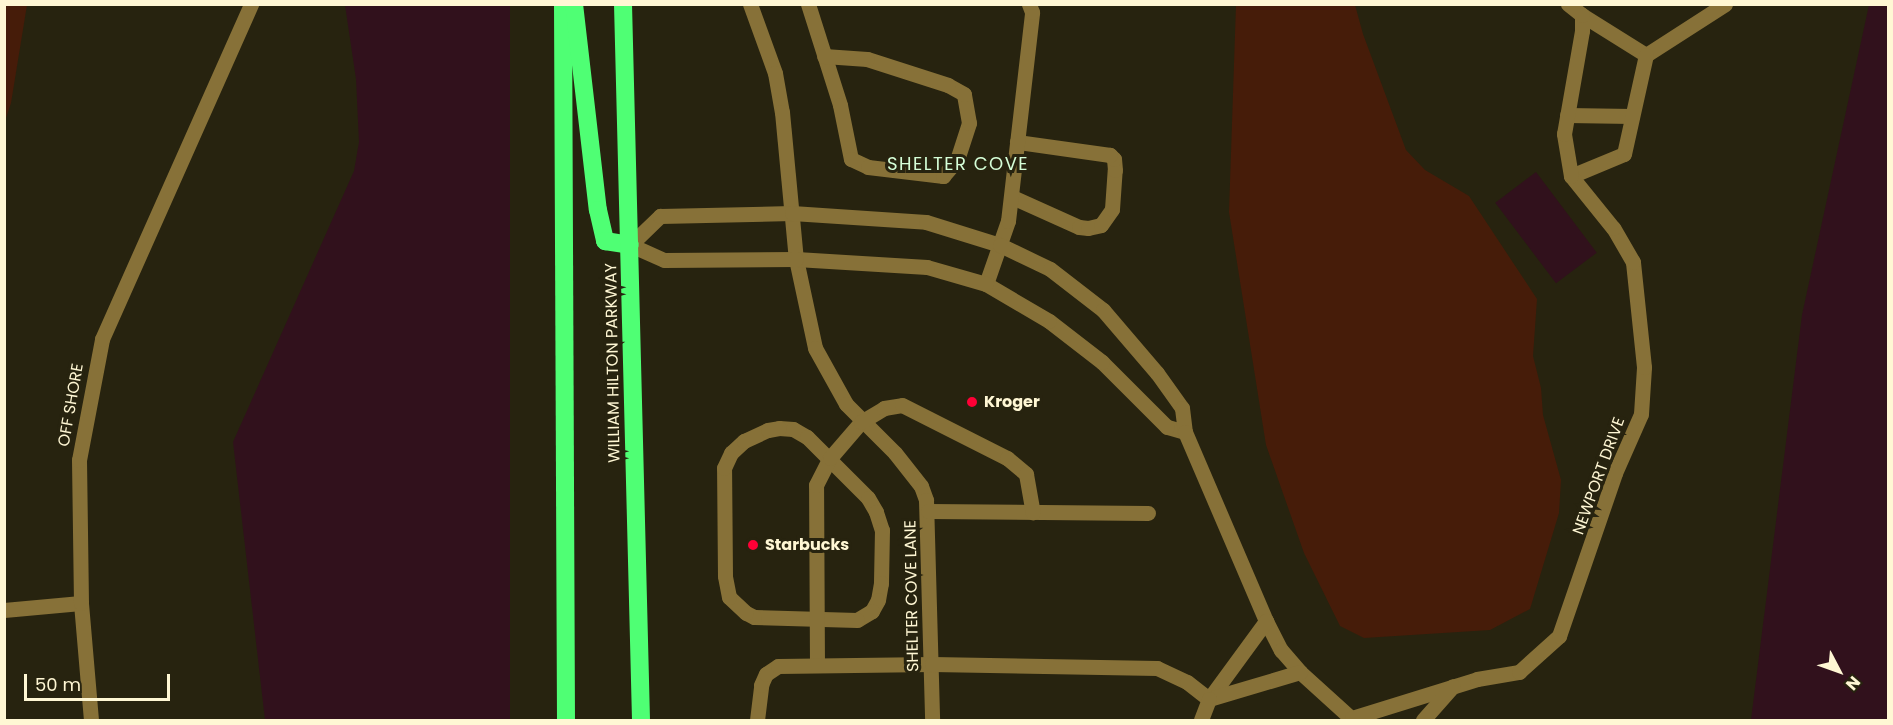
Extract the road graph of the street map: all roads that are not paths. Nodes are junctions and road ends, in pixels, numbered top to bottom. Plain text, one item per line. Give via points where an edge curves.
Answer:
1 (251, 4) edge
2 (563, 4) edge
3 (574, 4) edge
4 (623, 4) edge
5 (750, 4) edge
6 (808, 4) edge
7 (1029, 4) edge
8 (1568, 4) edge
9 (1725, 4) edge
10 (1582, 15) junction
11 (1646, 55) junction
12 (824, 56) junction
13 (1567, 115) junction
14 (1632, 116) junction
15 (1017, 142) junction
16 (1571, 176) junction
17 (1012, 197) junction
18 (792, 213) junction
19 (630, 245) junction
20 (1000, 245) junction
21 (796, 259) junction
22 (986, 284) junction
23 (861, 422) junction
24 (1185, 432) junction
25 (830, 458) junction
26 (928, 512) junction
27 (1033, 512) junction
28 (1148, 513) dead end
29 (81, 603) junction
30 (4, 610) edge
31 (816, 620) junction
32 (1266, 621) junction
33 (933, 664) junction
34 (817, 665) junction
35 (1300, 672) junction
36 (1453, 686) junction
37 (1209, 699) junction
38 (1353, 719) edge
39 (91, 720) edge
40 (567, 720) edge
41 (641, 720) edge
42 (757, 720) edge
43 (932, 720) edge
44 (1201, 720) edge
45 (1423, 720) edge

1 - 29 street, OFF SHORE via 102,339 79,460
2 - 40 highway
3 - 19 highway via 605,241
4 - 19 highway, WILLIAM HILTON PARKWAY
5 - 18 street, SHELTER COVE LANE via 775,73
6 - 12 street
7 - 15 street via 1032,12
8 - 10 street
9 - 11 street
10 - 11 street
10 - 13 street, NEWPORT DRIVE
11 - 14 street
12 - 12 street via 840,105 851,159 868,167 943,176 957,160 969,123 964,94 948,85 867,59
13 - 14 street
13 - 16 street, NEWPORT DRIVE via 1564,134
14 - 16 street via 1624,154
15 - 17 street
15 - 17 street via 1110,155 1115,171 1112,209 1101,225 1079,227
16 - 36 street, NEWPORT DRIVE via 1613,228 1633,262 1644,367 1641,414 1616,473 1559,636 1519,672
17 - 20 street
18 - 19 street via 660,216
18 - 20 street via 926,222
18 - 21 street, SHELTER COVE LANE
19 - 21 street via 664,260
19 - 41 highway, WILLIAM HILTON PARKWAY
20 - 22 street
20 - 24 street via 1050,269 1103,310 1182,408
21 - 22 street via 927,267
21 - 23 street, SHELTER COVE LANE via 815,348 846,404
22 - 24 street via 1049,321 1102,362 1167,427
23 - 25 street
23 - 26 street, SHELTER COVE LANE via 895,453 921,486
23 - 27 street via 884,408 902,405 1008,458 1026,474
24 - 32 street
25 - 31 street via 814,498
25 - 31 street via 876,512 882,530 881,583 878,600 864,617 846,622
25 - 31 street via 793,429 768,430 744,441 731,453 722,481 729,597 754,617
26 - 27 street
26 - 33 street, SHELTER COVE LANE
27 - 28 street
29 - 30 street
29 - 39 street, OFF SHORE
31 - 34 street
32 - 35 street via 1281,650
32 - 37 street
33 - 34 street
33 - 37 street via 1157,668 1187,682
33 - 43 street, SHELTER COVE LANE
34 - 42 street via 778,666 766,674
35 - 37 street
35 - 38 street
36 - 38 street, NEWPORT DRIVE
36 - 45 street
37 - 44 street

